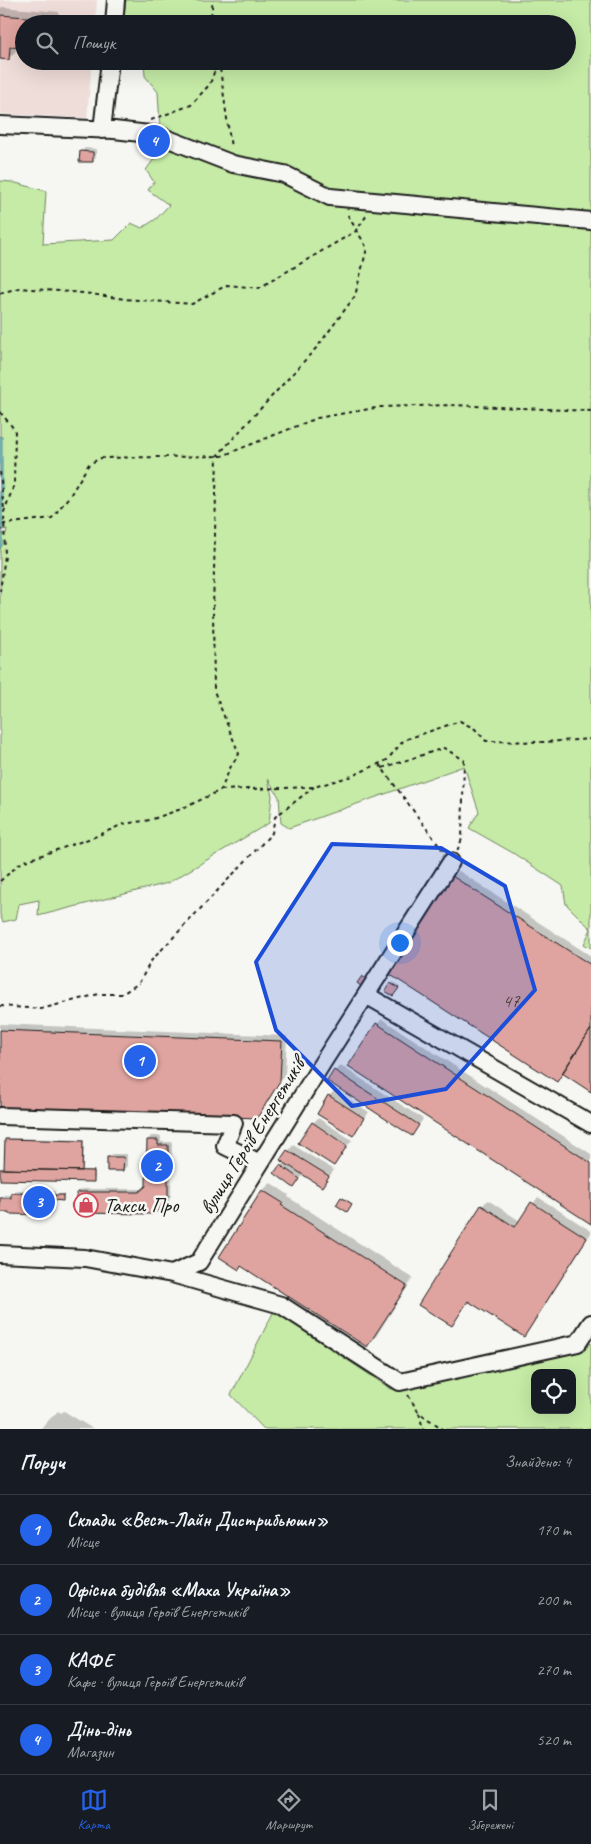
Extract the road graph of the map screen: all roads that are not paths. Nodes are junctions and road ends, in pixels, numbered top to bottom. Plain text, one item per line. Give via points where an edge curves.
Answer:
1 (116, 0) edge
2 (115, 15) edge
3 (110, 70) edge
4 (0, 125) edge
5 (110, 133) junction
6 (591, 221) edge
7 (452, 862) road end
8 (366, 995) junction
9 (0, 1116) edge
10 (591, 1124) edge
11 (260, 1163) junction
12 (0, 1254) edge
13 (172, 1274) junction
14 (591, 1323) edge

1 - 2 street
3 - 5 street
4 - 5 street
5 - 6 street via 158,135 233,164 284,174 330,197
7 - 8 street, вулиця Героїв Енергетиків
8 - 10 street
8 - 11 street, вулиця Героїв Енергетиків
9 - 11 street via 234,1123 225,1146
11 - 13 street, вулиця Героїв Енергетиків via 199,1262
12 - 13 street via 85,1258
13 - 14 street via 282,1305 400,1382 578,1343

